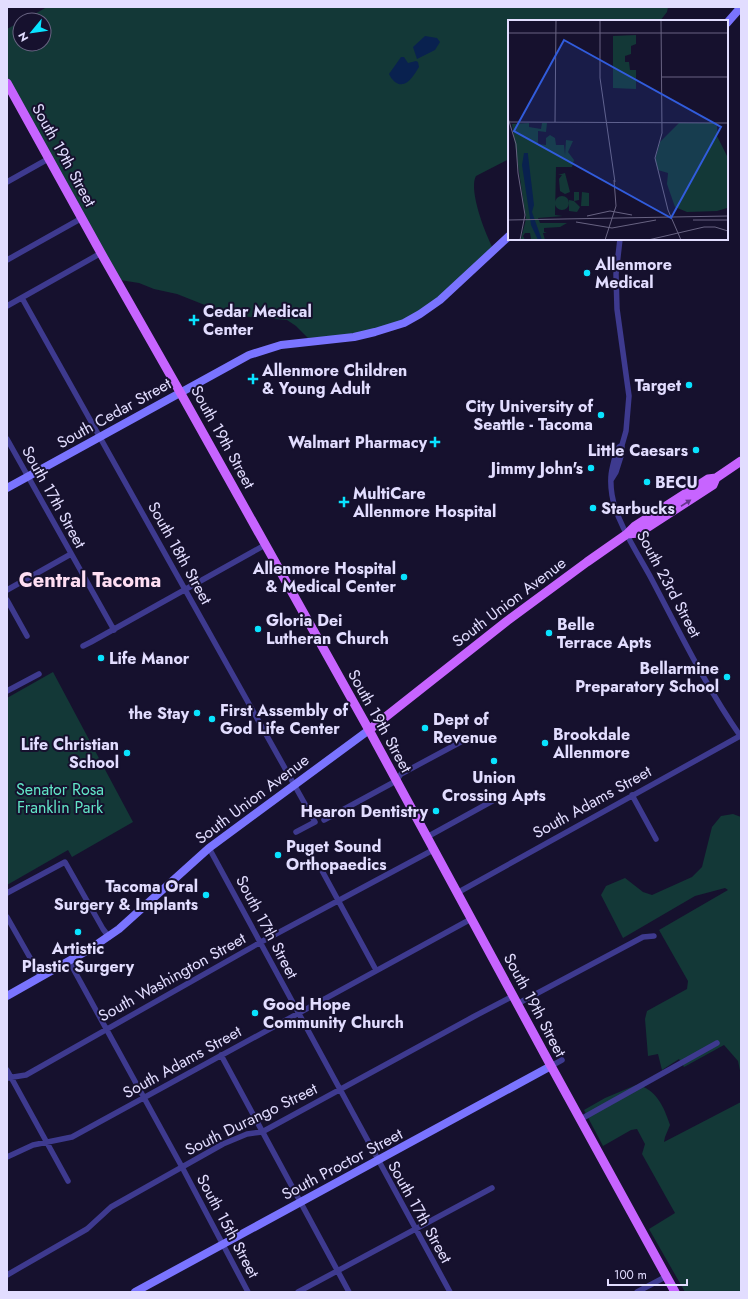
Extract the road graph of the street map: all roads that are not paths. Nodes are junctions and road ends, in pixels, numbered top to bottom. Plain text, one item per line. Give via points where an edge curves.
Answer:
1 (741, 7) edge
2 (728, 23) edge
3 (7, 83) edge
4 (48, 159) junction
5 (7, 182) edge
6 (82, 218) junction
7 (508, 237) edge
8 (620, 240) edge
9 (101, 253) junction
10 (7, 260) edge
11 (22, 298) junction
12 (7, 306) edge
13 (180, 392) junction
14 (99, 436) junction
15 (7, 439) edge
16 (741, 461) edge
17 (28, 476) junction
18 (7, 488) edge
19 (627, 534) junction
20 (265, 545) junction
21 (71, 554) junction
22 (7, 590) edge
23 (185, 590) junction
24 (7, 600) edge
25 (114, 630) junction
26 (27, 636) dead end
27 (83, 646) dead end
28 (39, 674) dead end
29 (7, 691) edge
30 (369, 730) junction
31 (741, 736) edge
32 (470, 737) dead end
33 (396, 781) junction
34 (294, 785) junction
35 (632, 795) junction
36 (496, 799) dead end
37 (324, 820) dead end
38 (296, 832) dead end
39 (427, 837) junction
40 (656, 839) dead end
41 (209, 848) junction
42 (433, 850) junction
43 (320, 867) dead end
44 (7, 893) edge
45 (457, 893) junction
46 (339, 901) junction
47 (7, 917) edge
48 (471, 919) junction
49 (654, 936) dead end
50 (109, 937) junction
51 (261, 942) junction
52 (70, 961) junction
53 (376, 970) junction
54 (41, 977) junction
55 (7, 996) edge
56 (515, 1000) junction
57 (298, 1013) junction
58 (106, 1028) junction
59 (717, 1043) dead end
60 (221, 1055) junction
61 (562, 1060) dead end
62 (551, 1066) junction
63 (7, 1070) edge
64 (9, 1078) edge
65 (340, 1090) junction
66 (144, 1098) junction
67 (581, 1119) junction
68 (262, 1132) junction
69 (47, 1142) junction
70 (7, 1157) edge
71 (378, 1161) junction
72 (182, 1167) junction
73 (68, 1181) dead end
74 (492, 1188) dead end
75 (300, 1203) junction
76 (415, 1228) junction
77 (222, 1245) junction
78 (337, 1271) junction
79 (7, 1275) edge
80 (666, 1276) junction
81 (146, 1290) edge
82 (135, 1292) edge
83 (248, 1292) edge
84 (298, 1292) edge
85 (349, 1292) edge
86 (450, 1292) edge
87 (637, 1292) edge
88 (675, 1292) edge

1 - 2 main road
3 - 4 main road, South 19th Street
4 - 5 street
4 - 6 main road, South 19th Street
6 - 9 main road, South 19th Street
6 - 10 street
7 - 13 main road, South Cedar Street via 440,300 404,323 364,335 281,344 259,350
8 - 19 street, South 23rd Street via 616,274 617,309 629,396 623,449 612,480 612,494
9 - 11 street
9 - 13 main road, South 19th Street
11 - 12 street
11 - 14 street, South 18th Street
13 - 14 main road, South Cedar Street
13 - 20 main road, South 19th Street
14 - 17 main road, South Cedar Street
14 - 23 street, South 18th Street
15 - 17 street, South 17th Street
16 - 19 main road, South Union Avenue via 716,478 708,479 635,526
17 - 18 main road, South Cedar Street
17 - 21 street, South 17th Street
19 - 30 main road, South Union Avenue via 516,614
19 - 31 street, South 23rd Street via 691,654
20 - 23 street
20 - 30 main road, South 19th Street
21 - 22 street
21 - 25 street, South 17th Street
23 - 25 street
23 - 34 street, South 18th Street
24 - 26 street
25 - 27 street
28 - 29 street
30 - 33 main road, South 19th Street
30 - 34 main road, South Union Avenue
31 - 35 street, South Adams Street
32 - 33 street via 401,774
33 - 37 street
33 - 39 main road, South 19th Street
34 - 38 street, South 18th Street via 315,822
34 - 41 main road, South Union Avenue
35 - 40 street
35 - 45 street, South Adams Street
36 - 39 street
39 - 42 main road, South 19th Street
41 - 50 main road, South Union Avenue
41 - 51 street, South 17th Street
42 - 45 main road, South 19th Street
42 - 46 street, South Washington Street
43 - 46 street
44 - 50 street via 65,862
45 - 48 main road, South 19th Street
46 - 51 street, South Washington Street
46 - 53 street
47 - 54 street
48 - 53 street, South Adams Street
48 - 56 main road, South 19th Street
49 - 56 street, South Durango Street via 643,937
50 - 52 main road, South Union Avenue
51 - 57 street, South 17th Street
51 - 58 street, South Washington Street
52 - 54 main road, South Union Avenue
52 - 58 street, South 15th Street
53 - 57 street, South Adams Street
54 - 55 main road, South Union Avenue
56 - 62 main road, South 19th Street
56 - 65 street, South Durango Street via 473,1016
57 - 60 street, South Adams Street
57 - 65 street, South 17th Street
58 - 64 street, South Washington Street via 26,1075
58 - 66 street, South 15th Street
59 - 67 street
60 - 66 street, South Adams Street
60 - 68 street
61 - 62 street, South Proctor Street
62 - 67 main road, South 19th Street
62 - 71 main road, South Proctor Street
63 - 64 street
64 - 69 street
65 - 68 street, South Durango Street
65 - 71 street, South 17th Street
66 - 69 street, South Adams Street via 72,1137
66 - 72 street, South 15th Street
67 - 80 main road, South 19th Street
68 - 72 street, South Durango Street via 228,1141
68 - 75 street
69 - 70 street, South Adams Street via 33,1145
69 - 73 street
71 - 75 main road, South Proctor Street
71 - 76 street, South 17th Street
72 - 77 street, South 15th Street
72 - 79 street, South Durango Street via 111,1207 87,1230
74 - 76 street
75 - 77 main road, South Proctor Street
75 - 78 street
76 - 78 street
76 - 86 street, South 17th Street
77 - 81 main road, South Proctor Street
77 - 83 street, South 15th Street
78 - 84 street
78 - 85 street
80 - 87 street
80 - 88 main road, South 19th Street
81 - 82 main road, South Proctor Street

